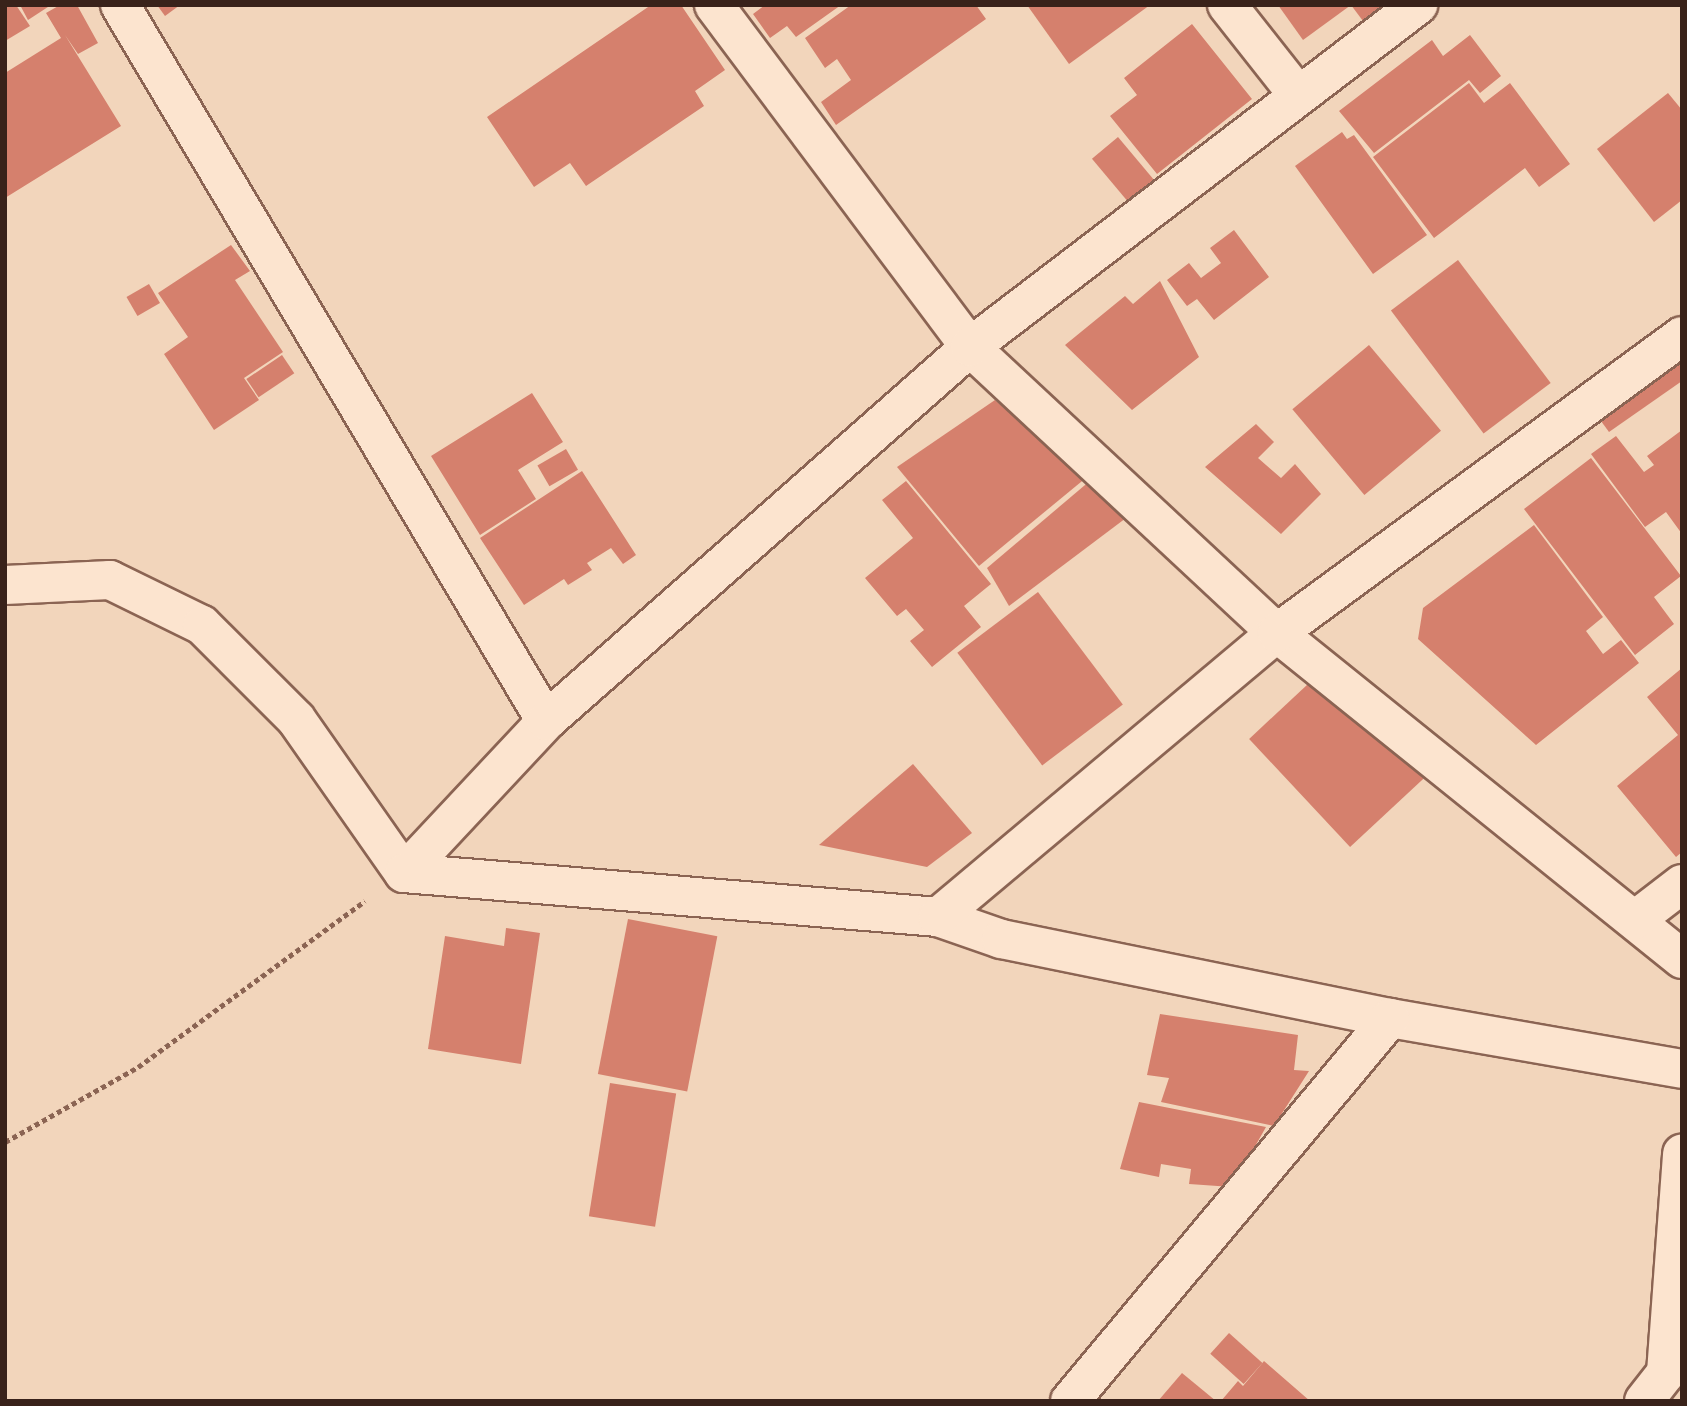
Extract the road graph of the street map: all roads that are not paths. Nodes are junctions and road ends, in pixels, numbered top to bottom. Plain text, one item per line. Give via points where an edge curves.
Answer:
1 (120, 5) edge
2 (714, 5) edge
3 (1227, 5) edge
4 (1418, 5) edge
5 (1298, 95) junction
6 (1682, 335) edge
7 (970, 347) junction
8 (5, 585) edge
9 (1277, 632) junction
10 (547, 721) junction
11 (404, 873) junction
12 (1682, 884) edge
13 (938, 917) junction
14 (1635, 920) junction
15 (1682, 959) edge
16 (1390, 1018) junction
17 (1682, 1069) edge
18 (1682, 1153) edge
19 (1664, 1386) edge
20 (1070, 1401) edge

1 - 10 street
2 - 7 street
3 - 5 street
4 - 5 street
5 - 7 street
6 - 9 street
7 - 9 street
7 - 10 street
8 - 11 street via 110,580 202,625 296,719
9 - 13 street
9 - 14 street
10 - 11 street
11 - 13 street
12 - 14 street
13 - 16 street via 1001,939
14 - 15 street
16 - 17 street
16 - 20 street
18 - 19 street

